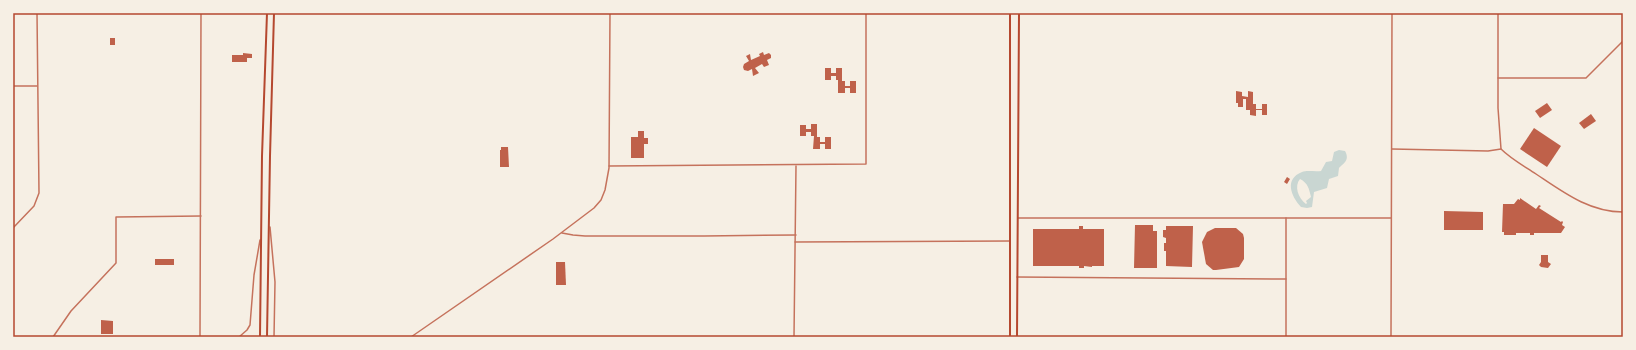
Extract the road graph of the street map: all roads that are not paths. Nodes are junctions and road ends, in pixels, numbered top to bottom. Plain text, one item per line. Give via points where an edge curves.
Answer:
1 (37, 13) edge
2 (201, 13) edge
3 (267, 13) edge
4 (274, 13) edge
5 (610, 13) edge
6 (866, 13) edge
7 (1010, 13) edge
8 (1019, 13) edge
9 (1392, 13) edge
10 (1498, 13) edge
11 (1623, 41) edge
12 (1498, 78) junction
13 (13, 86) edge
14 (37, 86) junction
15 (1392, 149) junction
16 (1501, 149) junction
17 (609, 166) junction
18 (796, 166) junction
19 (1623, 212) edge
20 (201, 216) junction
21 (1018, 218) junction
22 (1286, 218) junction
23 (1391, 218) junction
24 (269, 220) junction
25 (13, 228) edge
26 (562, 233) junction
27 (796, 234) junction
28 (261, 238) junction
29 (796, 242) junction
30 (1010, 242) junction
31 (1017, 277) junction
32 (1286, 279) junction
33 (53, 337) edge
34 (200, 337) edge
35 (239, 337) edge
36 (260, 337) edge
37 (267, 337) edge
38 (274, 337) edge
39 (411, 337) edge
40 (794, 337) edge
41 (1010, 337) edge
42 (1017, 337) edge
43 (1286, 337) edge
44 (1391, 337) edge

1 - 14 street
2 - 20 street
3 - 28 main road
4 - 24 main road
5 - 17 street
6 - 18 street via 866,164
7 - 30 main road
8 - 21 main road
9 - 15 street
10 - 12 street
11 - 12 street via 1586,78
12 - 16 street
13 - 14 street
14 - 25 street via 39,192 34,206
15 - 16 street
15 - 23 street
16 - 19 street via 1585,204 1605,211
17 - 18 street
17 - 26 street via 601,200
18 - 27 street
20 - 33 street via 116,217 116,263 71,311
20 - 34 street
21 - 22 street
21 - 31 main road
22 - 23 street
22 - 32 street
23 - 44 street
24 - 37 main road
24 - 38 street via 275,282
26 - 27 street via 585,236
26 - 39 street
27 - 29 street
28 - 35 street via 254,275 250,325
28 - 36 main road
29 - 30 street
29 - 40 street
30 - 41 main road
31 - 32 street
31 - 42 main road
32 - 43 street

